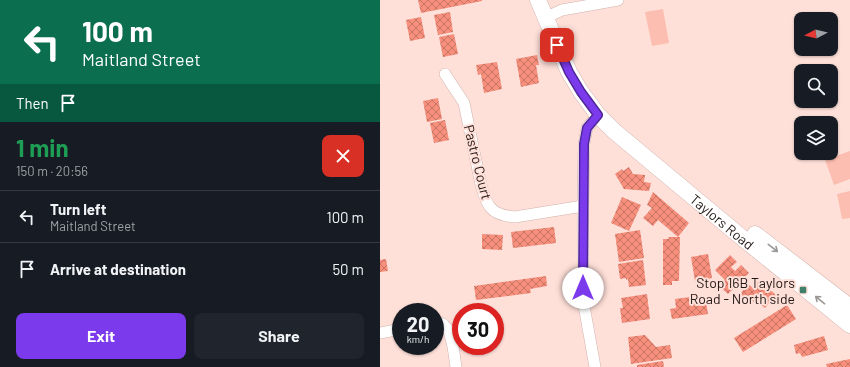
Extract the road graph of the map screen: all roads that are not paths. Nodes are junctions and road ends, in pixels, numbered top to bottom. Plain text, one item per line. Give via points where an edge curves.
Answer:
1 (538, 0) edge
2 (618, 0) edge
3 (548, 11) edge
4 (445, 74) dead end
5 (598, 115) junction
6 (583, 206) junction
7 (850, 307) edge
8 (850, 325) edge
9 (444, 327) edge
10 (392, 331) edge
11 (380, 333) edge
12 (456, 367) edge
13 (595, 367) edge

1 - 3 main road
2 - 3 street
3 - 5 main road, Taylors Road via 569,72
3 -> 7 main road, Taylors Road via 598,100 623,127 682,178
4 - 6 street, Pastro Court via 464,103 484,196 495,212 514,217
5 - 6 street via 587,128 584,144
8 -> 5 main road, Taylors Road via 740,236
6 - 13 street via 583,300
9 - 12 street via 451,337
10 - 11 street

